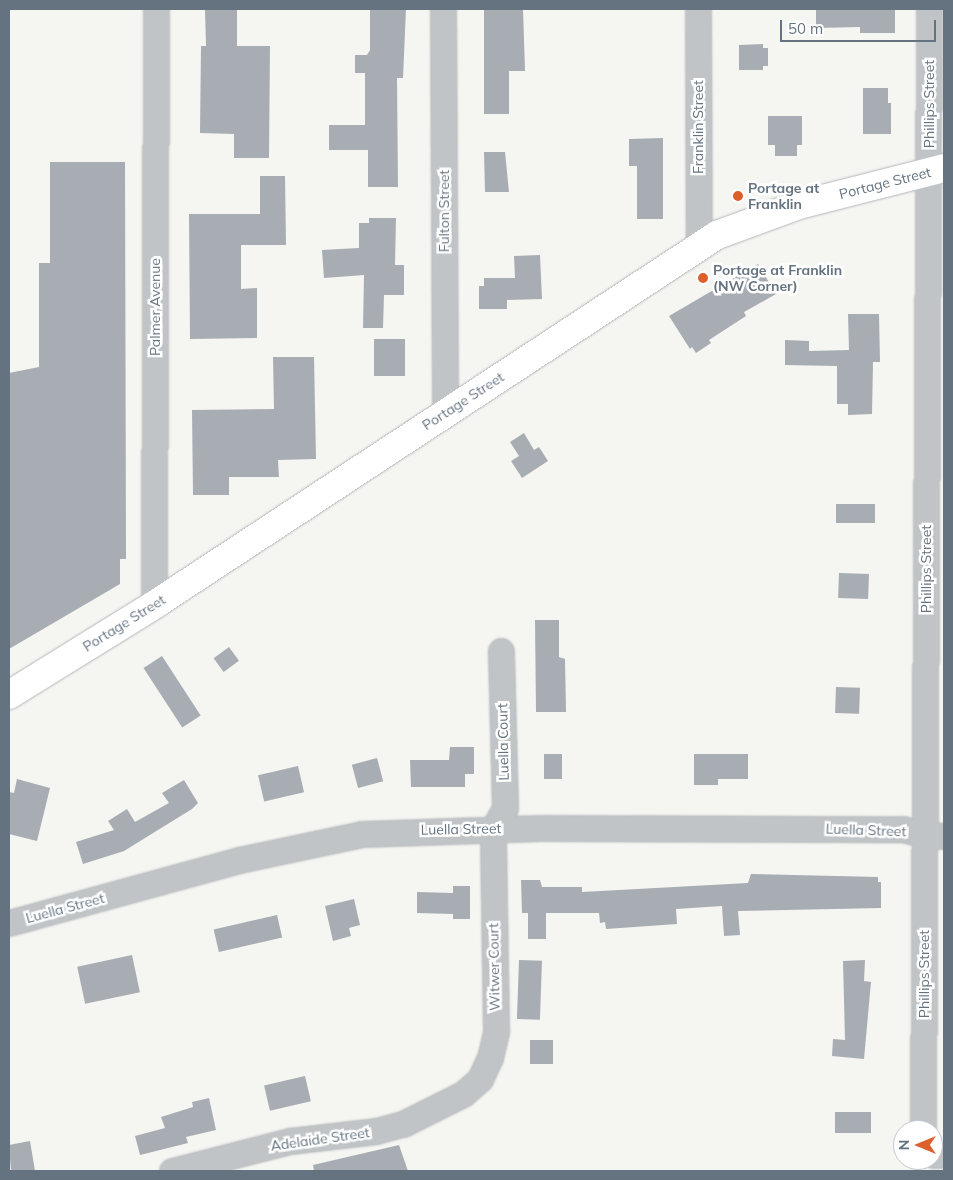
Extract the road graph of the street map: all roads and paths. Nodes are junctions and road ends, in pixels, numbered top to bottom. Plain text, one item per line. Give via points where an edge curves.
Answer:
1 (156, 9) edge
2 (443, 9) edge
3 (698, 9) edge
4 (929, 9) edge
5 (936, 170) edge
6 (699, 246) junction
7 (445, 413) junction
8 (154, 605) junction
9 (501, 651) dead end
10 (9, 695) edge
11 (493, 829) junction
12 (934, 836) edge
13 (9, 923) edge
14 (463, 1094) joint
15 (923, 1120) edge
16 (172, 1171) edge

1 - 8 street, Palmer Avenue
2 - 7 street, Fulton Street
3 - 6 street, Franklin Street
4 - 5 street, Phillips Street
5 - 6 main road, Portage Street via 799,205 717,235
5 - 12 street, Phillips Street
6 - 7 main road, Portage Street
7 - 8 main road, Portage Street
8 - 10 main road, Portage Street
9 - 11 street, Luella Court via 505,808
11 - 12 street, Luella Street via 903,829
11 - 13 street, Luella Street via 407,830 332,838
11 - 14 street, Witwer Court via 496,1030 490,1058 480,1079
12 - 15 street, Phillips Street
14 - 16 street, Adelaide Street via 404,1124 376,1131 290,1141

